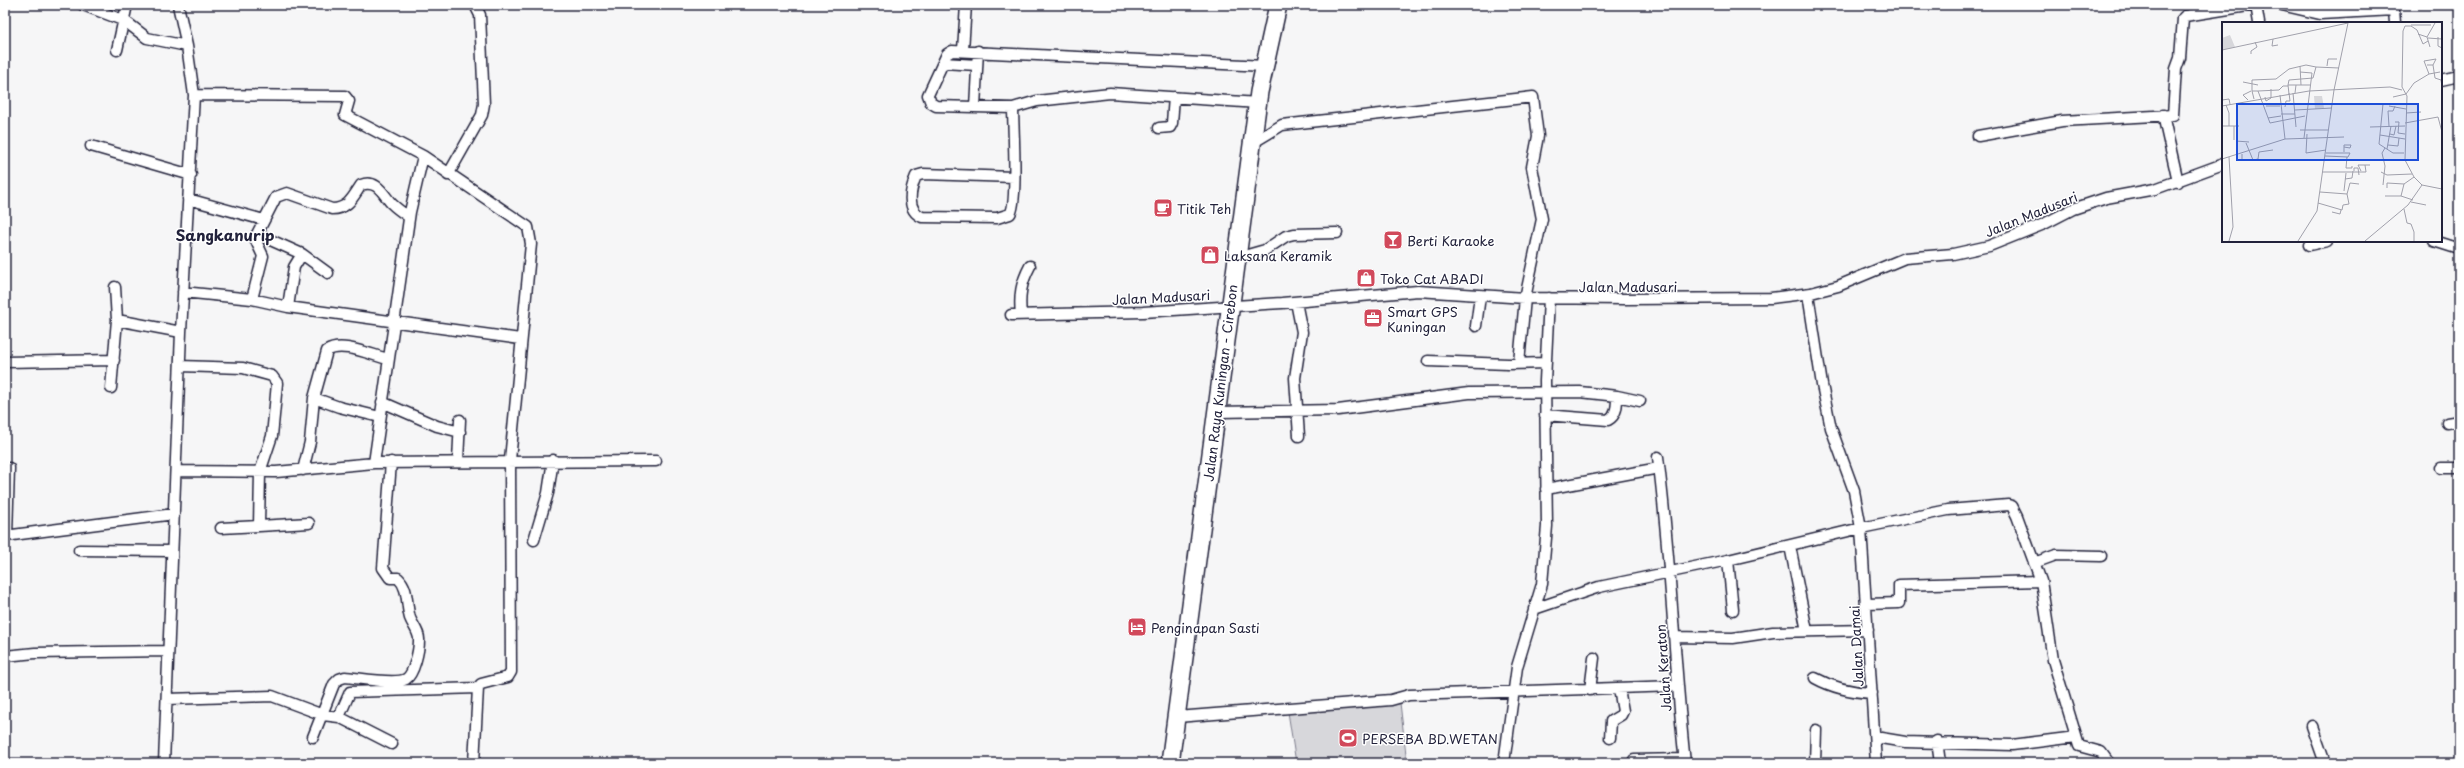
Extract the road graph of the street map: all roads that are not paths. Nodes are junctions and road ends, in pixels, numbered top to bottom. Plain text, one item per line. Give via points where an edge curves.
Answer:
1 (83, 5) edge
2 (127, 5) edge
3 (475, 5) edge
4 (966, 5) edge
5 (1278, 5) edge
6 (2255, 5) edge
7 (2282, 5) edge
8 (180, 6) edge
9 (2394, 8) edge
10 (125, 21) junction
11 (2259, 22) edge
12 (2396, 22) edge
13 (187, 46) junction
14 (117, 50) dead end
15 (963, 50) junction
16 (978, 51) junction
17 (942, 63) junction
18 (977, 64) junction
19 (1265, 66) junction
20 (2459, 76) edge
21 (2442, 80) edge
22 (194, 95) junction
23 (1174, 97) junction
24 (975, 107) junction
25 (1013, 108) junction
26 (2163, 115) junction
27 (1256, 122) junction
28 (1159, 128) dead end
29 (1978, 136) dead end
30 (91, 146) dead end
31 (423, 156) junction
32 (2222, 164) edge
33 (448, 174) junction
34 (191, 175) junction
35 (1014, 178) junction
36 (2178, 182) junction
37 (188, 199) junction
38 (409, 217) junction
39 (264, 220) junction
40 (1337, 233) dead end
41 (257, 234) junction
42 (2322, 242) edge
43 (2437, 242) edge
44 (2309, 245) dead end
45 (2459, 249) edge
46 (302, 254) junction
47 (1237, 258) junction
48 (1030, 266) dead end
49 (328, 273) dead end
50 (115, 287) dead end
51 (183, 292) junction
52 (1808, 294) junction
53 (1480, 296) junction
54 (1525, 298) junction
55 (1549, 298) junction
56 (252, 299) junction
57 (1296, 302) junction
58 (288, 307) junction
59 (1230, 307) junction
60 (117, 320) junction
61 (393, 322) junction
62 (1476, 326) dead end
63 (181, 332) junction
64 (520, 339) junction
65 (388, 359) junction
66 (114, 360) junction
67 (1428, 361) dead end
68 (5, 362) edge
69 (1519, 363) junction
70 (1546, 363) junction
71 (180, 366) junction
72 (112, 388) dead end
73 (1545, 392) junction
74 (1617, 396) junction
75 (314, 398) junction
76 (1640, 401) dead end
77 (382, 402) junction
78 (1298, 409) junction
79 (1218, 412) junction
80 (1545, 415) junction
81 (380, 417) junction
82 (460, 420) dead end
83 (2459, 421) edge
84 (2447, 423) dead end
85 (460, 432) junction
86 (1299, 436) dead end
87 (1658, 457) dead end
88 (510, 460) junction
89 (553, 460) junction
90 (458, 461) junction
91 (656, 461) dead end
92 (391, 462) junction
93 (374, 463) junction
94 (9, 468) dead end
95 (1659, 468) junction
96 (2441, 468) dead end
97 (2459, 468) edge
98 (303, 470) junction
99 (176, 471) junction
100 (260, 472) junction
101 (1546, 489) junction
102 (174, 514) junction
103 (309, 524) dead end
104 (259, 526) junction
105 (221, 528) dead end
106 (1862, 528) junction
107 (6, 536) edge
108 (534, 540) dead end
109 (1790, 546) junction
110 (79, 550) dead end
111 (171, 551) junction
112 (2101, 556) dead end
113 (1728, 560) junction
114 (2034, 563) junction
115 (1670, 571) junction
116 (2041, 581) junction
117 (1867, 604) junction
118 (1534, 609) junction
119 (1734, 610) dead end
120 (1868, 630) junction
121 (1807, 631) junction
122 (1674, 637) junction
123 (168, 651) junction
124 (8, 656) edge
125 (1594, 658) dead end
126 (5, 666) edge
127 (1814, 678) dead end
128 (1676, 686) junction
129 (478, 688) junction
130 (1619, 689) junction
131 (1514, 690) junction
132 (1590, 690) junction
133 (1872, 693) junction
134 (166, 699) junction
135 (323, 715) junction
136 (1177, 716) junction
137 (339, 717) junction
138 (2312, 726) dead end
139 (1816, 730) dead end
140 (313, 737) dead end
141 (1875, 737) junction
142 (2076, 737) junction
143 (1610, 738) dead end
144 (1937, 741) junction
145 (392, 744) dead end
146 (1634, 760) dead end
147 (1684, 761) edge
148 (164, 763) edge
149 (474, 763) edge
150 (1170, 763) edge
151 (1504, 763) edge
152 (1815, 763) edge
153 (1876, 763) edge
154 (1940, 763) edge
155 (2109, 763) edge
156 (2325, 763) edge

1 - 10 street
2 - 10 street
3 - 33 street via 480,15 484,104 482,115
4 - 15 street
5 - 19 highway, Jalan Raya Kuningan - Cirebon
6 - 11 street
6 - 26 street via 2183,18 2180,58 2176,69 2174,112 2173,115
7 - 9 street via 2320,14
8 - 13 street
9 - 12 street
10 - 13 street via 147,38
10 - 14 street
13 - 22 street
15 - 16 street
15 - 17 street via 947,54
16 - 18 street
16 - 19 street
17 - 18 street
17 - 24 street via 928,95 931,103 936,106
18 - 24 street
19 - 27 highway, Jalan Raya Kuningan - Cirebon
20 - 21 street
22 - 31 street via 310,98 345,96 349,101 345,116
22 - 34 street
23 - 25 street via 1110,93 1037,100
23 - 27 street
23 - 28 street via 1172,123 1170,127
24 - 25 street
25 - 35 street
26 - 29 street via 2062,121
26 - 36 street
27 - 47 highway, Jalan Raya Kuningan - Cirebon
27 - 54 street via 1282,125 1533,97 1538,136 1532,167 1542,220
30 - 34 street
31 - 33 street
31 - 38 street
32 - 36 street, Jalan Madusari
33 - 64 street via 528,227 531,244
34 - 37 street
35 - 35 street via 1013,210 997,218 922,217 914,213 911,207 913,183 916,176 923,174
36 - 52 street, Jalan Madusari via 2106,198 2073,209 2044,224 1989,246 1953,254 1905,258 1838,286
37 - 39 street
37 - 51 street
38 - 39 street via 390,202 382,189 365,184 344,208 339,209 332,209 287,193 276,197
38 - 61 street
39 - 41 street
40 - 47 street via 1294,234 1260,251
41 - 46 street
41 - 56 street via 256,241 263,256
42 - 44 street
43 - 45 street
46 - 49 street
46 - 58 street via 294,267
47 - 59 highway, Jalan Raya Kuningan - Cirebon
48 - 59 street, Jalan Madusari via 1022,281 1016,315
50 - 60 street
51 - 56 street
51 - 63 street
52 - 55 street, Jalan Madusari via 1771,298 1684,300
52 - 106 street, Jalan Damai via 1831,428 1854,491
53 - 54 street, Jalan Madusari
53 - 57 street, Jalan Madusari via 1418,291
53 - 62 street
54 - 55 street, Jalan Madusari
54 - 69 street
55 - 70 street
56 - 58 street
57 - 59 street, Jalan Madusari
57 - 78 street via 1302,332 1295,378
58 - 61 street
59 - 79 highway, Jalan Raya Kuningan - Cirebon
60 - 63 street
60 - 66 street
61 - 64 street
61 - 65 street
63 - 71 street
64 - 88 street
65 - 75 street via 333,347 327,351
65 - 77 street
66 - 68 street
66 - 72 street
67 - 69 street
69 - 70 street
70 - 73 street
71 - 99 street
71 - 100 street via 243,368 272,376 277,383 272,436
73 - 74 street
73 - 78 street via 1469,393 1338,410
73 - 80 street
74 - 76 street
74 - 80 street via 1617,406 1608,420
75 - 81 street
75 - 98 street via 310,442
77 - 81 street
77 - 85 street via 437,426
78 - 79 street
78 - 86 street
79 - 136 highway, Jalan Raya Kuningan - Cirebon
80 - 101 street
81 - 93 street
82 - 85 street
83 - 84 street
85 - 90 street
87 - 95 street, Jalan Keraton
88 - 89 street
88 - 90 street
88 - 129 street via 511,672 508,677 481,684
89 - 91 street
89 - 108 street via 548,493
90 - 92 street
92 - 93 street
92 - 135 street via 383,568 386,575 398,578 406,590 410,618 419,635 411,674 406,679 396,681 345,677 339,679 334,684
93 - 98 street
94 - 107 street
95 - 101 street
95 - 115 street, Jalan Keraton
96 - 97 street
98 - 100 street
99 - 100 street
99 - 102 street
100 - 104 street
101 - 118 street via 1547,526 1542,584
102 - 107 street
102 - 111 street
103 - 104 street
104 - 105 street
106 - 109 street
106 - 114 street via 1948,510 2008,505 2012,506 2017,516
106 - 117 street, Jalan Damai
109 - 113 street
109 - 121 street
110 - 111 street
111 - 123 street
112 - 114 street via 2056,555
113 - 115 street
113 - 119 street
114 - 116 street
115 - 118 street via 1599,587
115 - 122 street, Jalan Keraton
116 - 117 street via 1899,585 1899,603
116 - 142 street via 2053,660
117 - 120 street, Jalan Damai
118 - 131 street via 1517,667
120 - 121 street
120 - 133 street, Jalan Damai
121 - 122 street via 1732,638
122 - 128 street, Jalan Keraton
123 - 124 street via 35,653
123 - 134 street
124 - 126 street
125 - 132 street
127 - 133 street via 1852,692
128 - 130 street
128 - 147 street, Jalan Keraton
129 - 137 street via 350,692
129 - 149 street
130 - 132 street
130 - 143 street via 1623,711 1611,721
131 - 132 street
131 - 136 street via 1409,695 1391,700
131 - 151 street
133 - 141 street, Jalan Damai
134 - 135 street via 272,696
134 - 148 street
135 - 137 street
135 - 140 street
136 - 150 highway, Jalan Raya Kuningan - Cirebon
137 - 145 street
138 - 156 street
139 - 152 street
141 - 144 street via 1905,742
141 - 153 street, Jalan Damai
142 - 144 street via 2012,745
142 - 155 street via 2079,746 2101,752
144 - 154 street
146 - 147 street

